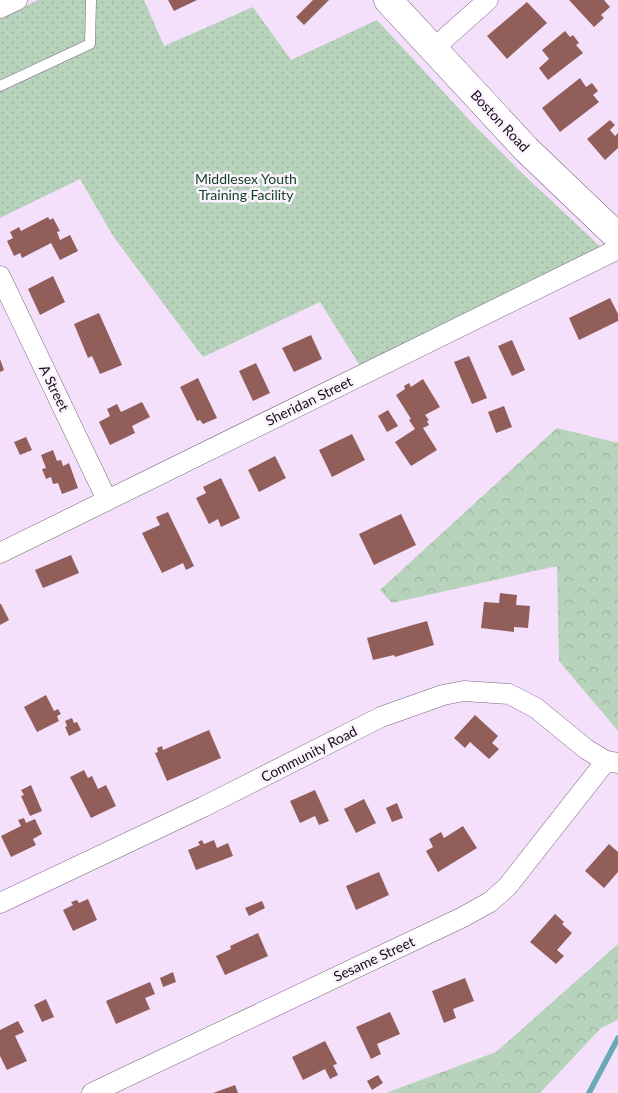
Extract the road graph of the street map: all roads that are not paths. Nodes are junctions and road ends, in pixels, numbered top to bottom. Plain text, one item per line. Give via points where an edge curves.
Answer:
1 (17, 0) edge
2 (91, 0) edge
3 (388, 0) edge
4 (488, 0) edge
5 (0, 8) edge
6 (433, 49) junction
7 (0, 86) edge
8 (618, 237) edge
9 (618, 249) edge
10 (0, 276) edge
11 (107, 500) junction
12 (0, 553) edge
13 (612, 762) edge
14 (0, 903) edge
15 (92, 1093) edge

1 - 5 street
2 - 7 lane via 90,44
3 - 6 main road, Boston Road
4 - 6 street
6 - 8 main road, Boston Road via 532,155
9 - 11 street, Sheridan Street
10 - 11 street, A Street
11 - 12 street, Sheridan Street
13 - 14 street, Community Road via 586,749 536,708 509,694 464,691 443,695 381,717 203,807
13 - 15 street, Sesame Street via 507,887 490,902

